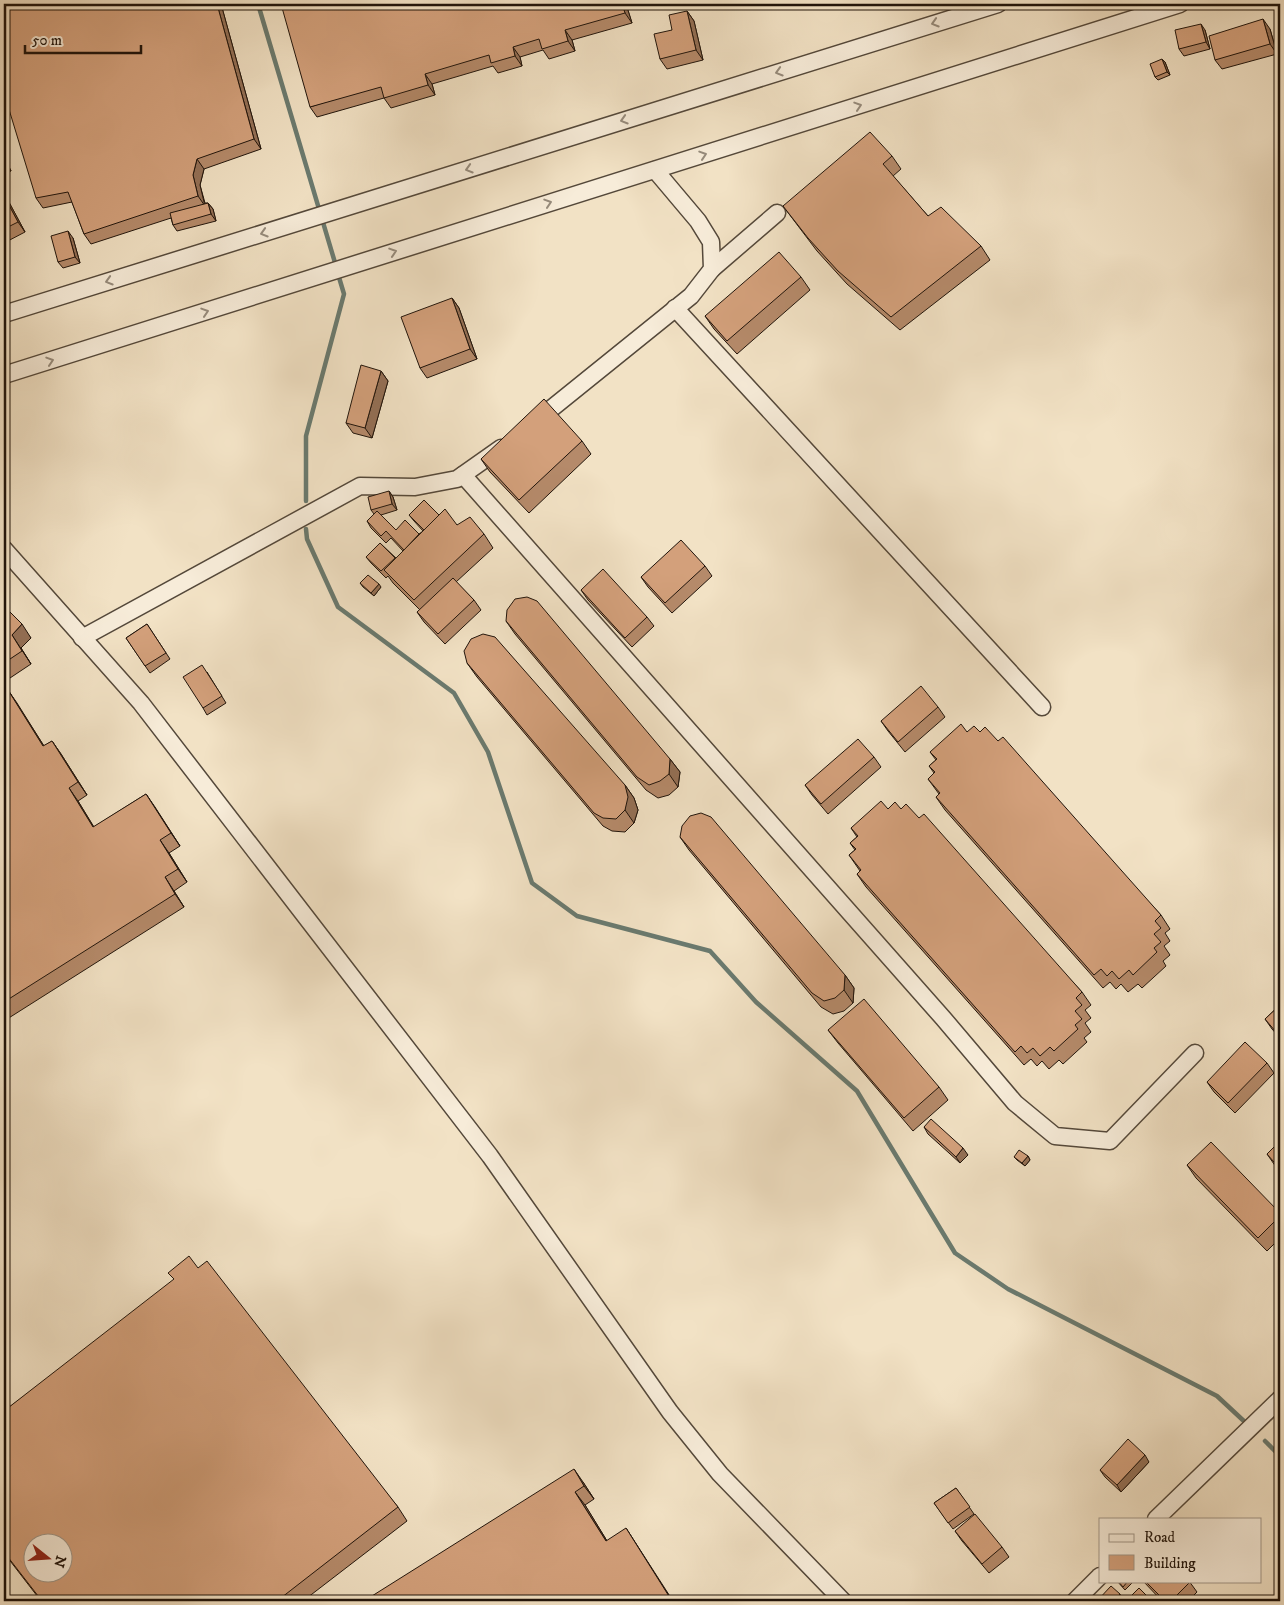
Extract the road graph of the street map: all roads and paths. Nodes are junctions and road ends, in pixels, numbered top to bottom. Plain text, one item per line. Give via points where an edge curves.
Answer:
1 (998, 4) edge
2 (1180, 4) edge
3 (655, 170) junction
4 (777, 213) dead end
5 (712, 269) junction
6 (675, 308) junction
7 (4, 314) edge
8 (4, 375) edge
9 (463, 475) junction
10 (4, 549) edge
11 (82, 638) junction
12 (1042, 708) dead end
13 (1195, 1053) dead end
14 (1280, 1399) edge
15 (1157, 1518) edge
16 (1099, 1577) edge
17 (843, 1601) edge
18 (1076, 1601) edge

1 -> 7 street
3 -> 2 street
3 - 5 street via 698,221 711,242
8 -> 3 street
4 - 5 street
5 - 6 street via 691,296
6 - 9 street via 517,437
6 - 12 street
9 - 11 street via 457,480 415,487 360,486
9 - 13 street via 924,996 1014,1103 1055,1136 1110,1141
10 - 11 street
11 - 17 street via 141,703 484,1148 670,1412 720,1474
14 - 15 street
16 - 18 street

